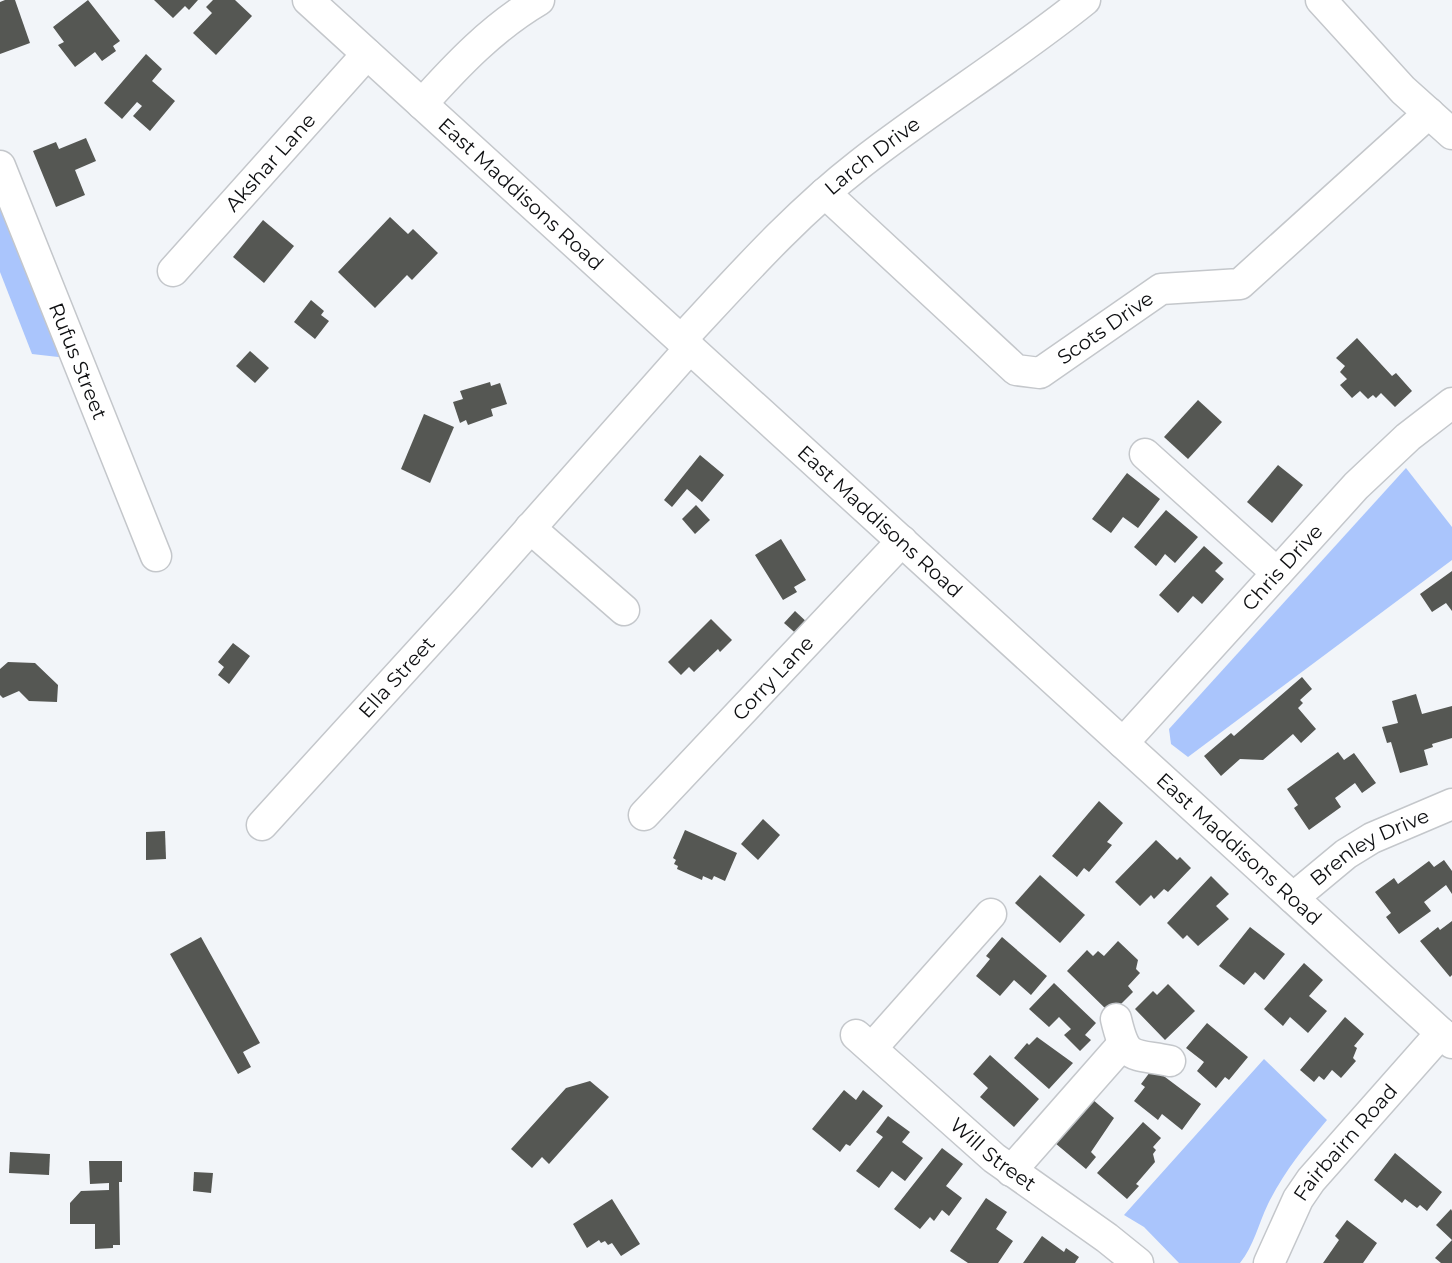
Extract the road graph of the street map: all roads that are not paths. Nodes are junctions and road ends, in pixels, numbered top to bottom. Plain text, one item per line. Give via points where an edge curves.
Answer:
1 (308, 0) edge
2 (538, 0) edge
3 (1085, 0) edge
4 (1334, 4) edge
5 (367, 54) junction
6 (422, 104) junction
7 (1428, 112) junction
8 (1452, 134) edge
9 (0, 166) edge
10 (825, 193) junction
11 (173, 271) dead end
12 (685, 344) junction
13 (1452, 403) edge
14 (1145, 453) dead end
15 (530, 528) junction
16 (902, 541) junction
17 (156, 556) dead end
18 (1277, 573) junction
19 (624, 610) dead end
20 (1123, 743) junction
21 (1452, 804) edge
22 (644, 815) dead end
23 (262, 825) dead end
24 (1293, 898) junction
25 (992, 914) dead end
26 (1446, 1038) edge
27 (1170, 1061) dead end
28 (1011, 1171) junction
29 (1138, 1263) edge
30 (1269, 1263) edge

1 - 5 street, East Maddisons Road
2 - 6 street via 491,34
3 - 10 street, Larch Drive
4 - 7 street via 1403,90
5 - 6 street, East Maddisons Road
5 - 11 street, Akshar Lane
6 - 12 street, East Maddisons Road
7 - 8 street
7 - 10 street, Scots Drive via 1240,284 1161,288 1040,374 1016,370
9 - 17 street, Rufus Street
10 - 12 street, Larch Drive via 791,221
12 - 15 street, Ella Street
12 - 16 street, East Maddisons Road
13 - 18 street, Chris Drive via 1383,459
14 - 18 street
15 - 19 street
15 - 23 street, Ella Street
16 - 20 street, East Maddisons Road
16 - 22 street, Corry Lane
18 - 20 street, Chris Drive
20 - 24 street, East Maddisons Road
21 - 24 street, Brenley Drive via 1372,838
24 - 26 street, East Maddisons Road
25 - 28 street, Will Street via 864,1041
26 - 30 street, Fairbairn Road via 1311,1180 1298,1199
27 - 28 street via 1135,1054 1119,1032
28 - 29 street, Will Street

